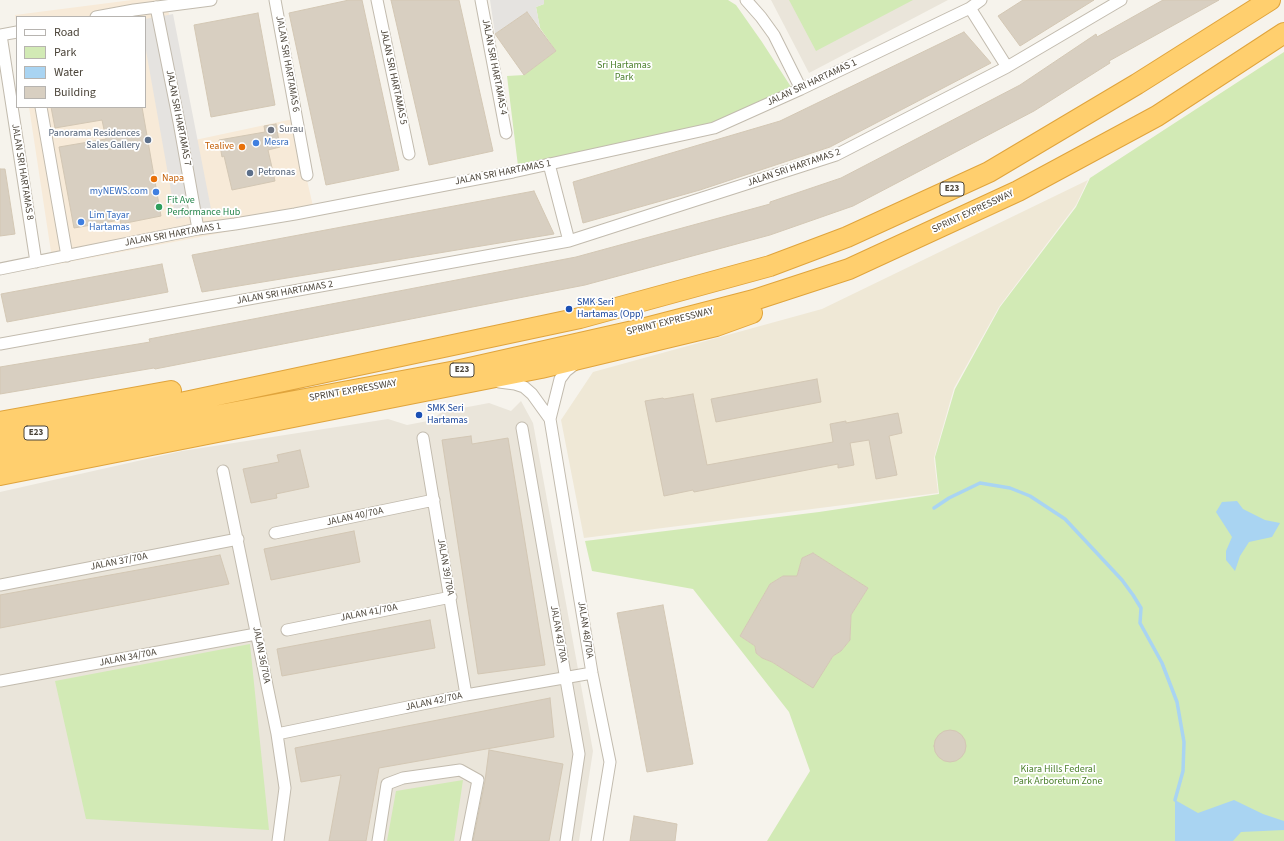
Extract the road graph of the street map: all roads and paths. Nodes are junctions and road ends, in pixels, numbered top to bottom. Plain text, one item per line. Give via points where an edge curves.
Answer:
1 (212, 0) edge
2 (275, 0) edge
3 (377, 0) edge
4 (481, 0) edge
5 (746, 0) edge
6 (980, 0) edge
7 (1121, 0) edge
8 (1270, 0) edge
9 (156, 7) junction
10 (970, 8) junction
11 (102, 16) edge
12 (16, 32) edge
13 (1284, 33) edge
14 (0, 35) edge
15 (1007, 67) junction
16 (801, 89) junction
17 (41, 108) edge
18 (506, 133) dead end
19 (409, 154) dead end
20 (549, 164) junction
21 (307, 175) dead end
22 (198, 229) junction
23 (570, 241) junction
24 (67, 256) junction
25 (36, 262) junction
26 (0, 269) edge
27 (849, 269) junction
28 (508, 334) junction
29 (0, 344) edge
30 (592, 356) junction
31 (475, 382) junction
32 (550, 419) junction
33 (0, 422) edge
34 (522, 428) dead end
35 (70, 434) junction
36 (423, 438) dead end
37 (0, 440) edge
38 (0, 456) edge
39 (223, 471) dead end
40 (0, 475) edge
41 (434, 500) junction
42 (275, 533) dead end
43 (238, 539) junction
44 (0, 585) edge
45 (450, 597) junction
46 (287, 630) dead end
47 (256, 634) junction
48 (592, 673) junction
49 (566, 677) junction
50 (0, 681) edge
51 (466, 696) junction
52 (277, 734) junction
53 (278, 841) edge
54 (378, 841) edge
55 (466, 841) edge
56 (566, 841) edge
57 (597, 841) edge

1 - 9 street
2 - 21 street, JALAN SRI HARTAMAS 6
3 - 19 street, JALAN SRI HARTAMAS 5
4 - 18 street, JALAN SRI HARTAMAS 4
5 - 16 street via 774,35
6 - 10 street, JALAN SRI HARTAMAS 1
7 - 15 street, JALAN SRI HARTAMAS 2
8 - 28 highway, SPRINT EXPRESSWAY / E23 via 1138,84 989,172 847,237 770,266 604,312
9 - 11 street
9 - 22 street, JALAN SRI HARTAMAS 7
10 - 15 street
10 - 16 street, JALAN SRI HARTAMAS 1
12 - 14 street
13 - 27 highway, SPRINT EXPRESSWAY / E23 via 1150,120 1018,191
14 - 25 street, JALAN SRI HARTAMAS 8
15 - 23 street, JALAN SRI HARTAMAS 2 via 836,155
16 - 20 street, JALAN SRI HARTAMAS 1 via 714,128
17 - 24 street
20 - 22 street, JALAN SRI HARTAMAS 1 via 295,214
20 - 23 street
22 - 24 street, JALAN SRI HARTAMAS 1
23 - 29 street, JALAN SRI HARTAMAS 2
24 - 25 street, JALAN SRI HARTAMAS 1
25 - 26 street, JALAN SRI HARTAMAS 1
27 - 30 highway via 815,292 716,326
27 - 35 highway, SPRINT EXPRESSWAY / E23 via 739,304 456,372
28 - 33 highway
28 - 35 highway, SPRINT EXPRESSWAY / E23
30 - 31 highway
30 - 32 street, JALAN 48/70A via 574,365 560,379
31 - 32 street, JALAN 48/70A via 500,382 524,387
31 - 40 highway
32 - 48 street, JALAN 48/70A
34 - 49 street, JALAN 43/70A
35 - 37 highway, SPRINT EXPRESSWAY / E23
35 - 38 highway, SPRINT EXPRESSWAY / E23
36 - 41 street, JALAN 39/70A
39 - 43 street, JALAN 36/70A
41 - 42 street, JALAN 40/70A
41 - 45 street, JALAN 39/70A
43 - 44 street, JALAN 37/70A
43 - 47 street, JALAN 36/70A
45 - 46 street, JALAN 41/70A
45 - 51 street, JALAN 39/70A
47 - 50 street, JALAN 34/70A
47 - 52 street, JALAN 36/70A
48 - 49 street, JALAN 42/70A
48 - 57 street, JALAN 48/70A via 610,762
49 - 51 street, JALAN 42/70A
49 - 56 street, JALAN 43/70A via 580,754
51 - 52 street, JALAN 42/70A
52 - 53 street, JALAN 36/70A via 285,788
54 - 55 street via 387,784 403,778 460,770 478,780

